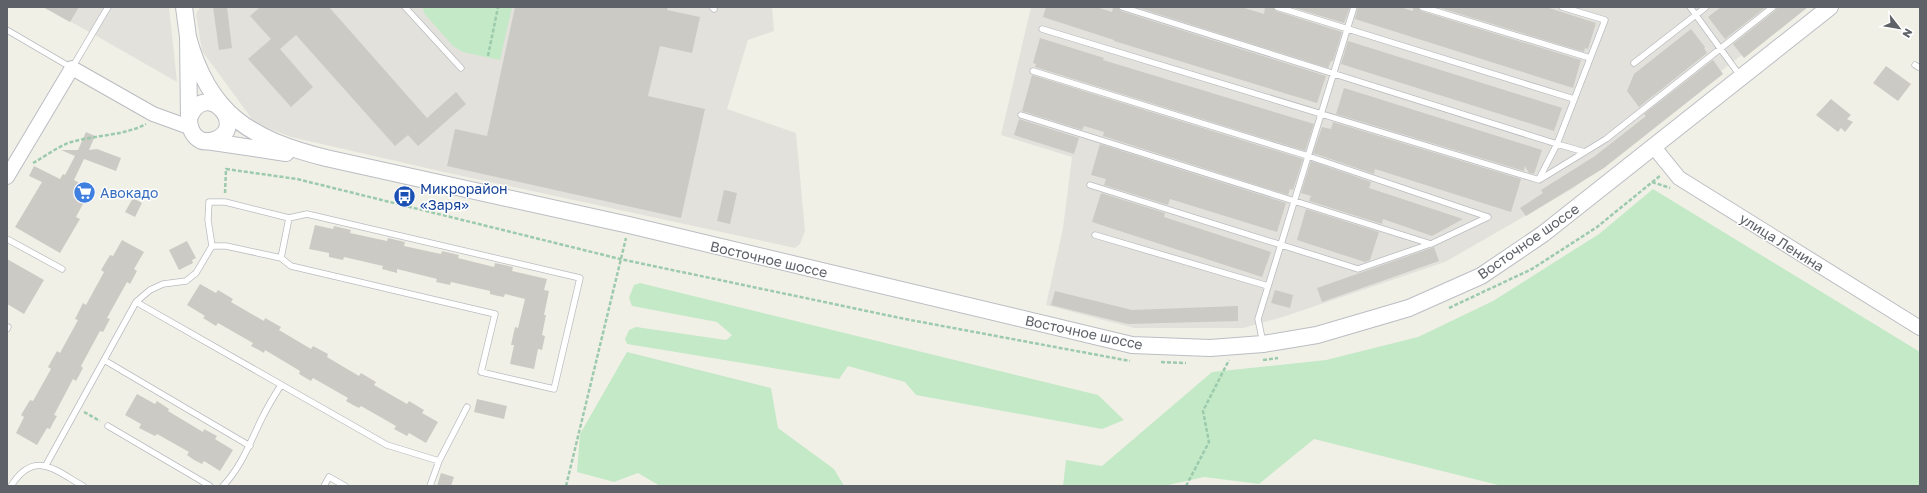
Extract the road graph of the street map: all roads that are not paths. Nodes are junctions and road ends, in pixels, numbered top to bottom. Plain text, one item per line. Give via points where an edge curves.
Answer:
1 (108, 7) edge
2 (184, 7) edge
3 (405, 7) edge
4 (1122, 7) edge
5 (1277, 7) edge
6 (1354, 7) edge
7 (1422, 7) edge
8 (1562, 7) edge
9 (1690, 7) edge
10 (1706, 7) edge
11 (1773, 7) edge
12 (1830, 7) edge
13 (1696, 15) junction
14 (1042, 29) dead end
15 (1347, 29) junction
16 (7, 30) edge
17 (188, 37) junction
18 (1720, 49) junction
19 (1590, 58) junction
20 (1634, 63) dead end
21 (72, 68) junction
22 (461, 68) dead end
23 (1033, 71) dead end
24 (1333, 73) junction
25 (1741, 77) junction
26 (1574, 99) junction
27 (224, 110) junction
28 (1321, 114) junction
29 (1021, 115) dead end
30 (189, 123) junction
31 (202, 141) junction
32 (1557, 144) junction
33 (1653, 146) junction
34 (1585, 152) junction
35 (1308, 156) junction
36 (326, 158) junction
37 (7, 177) edge
38 (1539, 180) junction
39 (1090, 185) dead end
40 (1294, 201) junction
41 (289, 218) junction
42 (1095, 234) dead end
43 (7, 239) edge
44 (1431, 244) junction
45 (1281, 245) junction
46 (212, 246) junction
47 (281, 258) junction
48 (62, 270) dead end
49 (1268, 286) junction
50 (136, 302) junction
51 (1920, 328) edge
52 (1263, 344) junction
53 (104, 360) junction
54 (281, 385) junction
55 (466, 407) dead end
56 (108, 426) road end
57 (250, 446) junction
58 (438, 461) junction
59 (46, 465) junction
60 (11, 486) edge
61 (83, 486) edge
62 (210, 486) edge
63 (223, 486) edge
64 (324, 486) edge
65 (345, 486) edge
66 (430, 486) edge

1 - 21 lane
2 - 17 main road, Восточное шоссе
3 - 22 lane
4 - 24 lane
5 - 15 lane
6 - 15 lane
7 - 19 lane
8 - 19 lane via 1605,20
9 - 13 lane
10 - 13 lane
11 - 18 lane
12 - 25 main road, Восточное шоссе
13 - 18 lane
13 - 20 lane
14 - 28 lane
15 - 24 lane
15 - 26 lane
16 - 21 lane
17 - 27 main road, Восточное шоссе via 200,71
17 - 30 main road, Восточное шоссе
18 - 25 lane
18 - 34 lane via 1606,139
19 - 26 lane
21 - 30 street via 152,114
21 - 37 street
23 - 35 lane
24 - 28 lane
24 - 32 lane
25 - 33 main road, Восточное шоссе
26 - 32 lane
27 - 30 main road via 208,102 201,104 192,111
27 - 31 main road via 228,123 225,132 218,139
27 - 36 main road, Восточное шоссе via 257,134 290,148
28 - 35 lane
28 - 38 lane
29 - 40 lane
30 - 31 main road via 193,135
31 - 36 main road, Восточное шоссе
32 - 34 lane
32 - 38 lane
33 - 51 street, улица Ленина via 1679,178
33 - 52 main road, Восточное шоссе via 1543,234 1481,276 1409,308 1316,335
34 - 38 lane
35 - 40 lane
35 - 44 lane via 1488,217
36 - 52 main road, Восточное шоссе via 629,225 1132,345 1210,348
39 - 45 lane
40 - 44 lane
40 - 45 lane
41 - 46 lane via 225,202 209,202 208,220
41 - 47 lane
41 - 47 lane via 307,214 580,278 554,389 481,372 494,314 291,266
42 - 49 lane
43 - 48 lane
44 - 45 lane via 1358,269
45 - 49 lane
46 - 47 lane via 226,246
46 - 50 lane via 196,273 186,281 163,284 150,290
49 - 52 lane via 1258,319
50 - 53 lane
50 - 54 lane
53 - 57 lane
53 - 59 lane
54 - 57 lane via 261,419
54 - 58 lane via 386,445
55 - 58 lane
56 - 62 lane
57 - 63 lane
58 - 66 lane
59 - 60 lane via 34,466 18,476
59 - 61 lane
64 - 65 lane via 329,477

